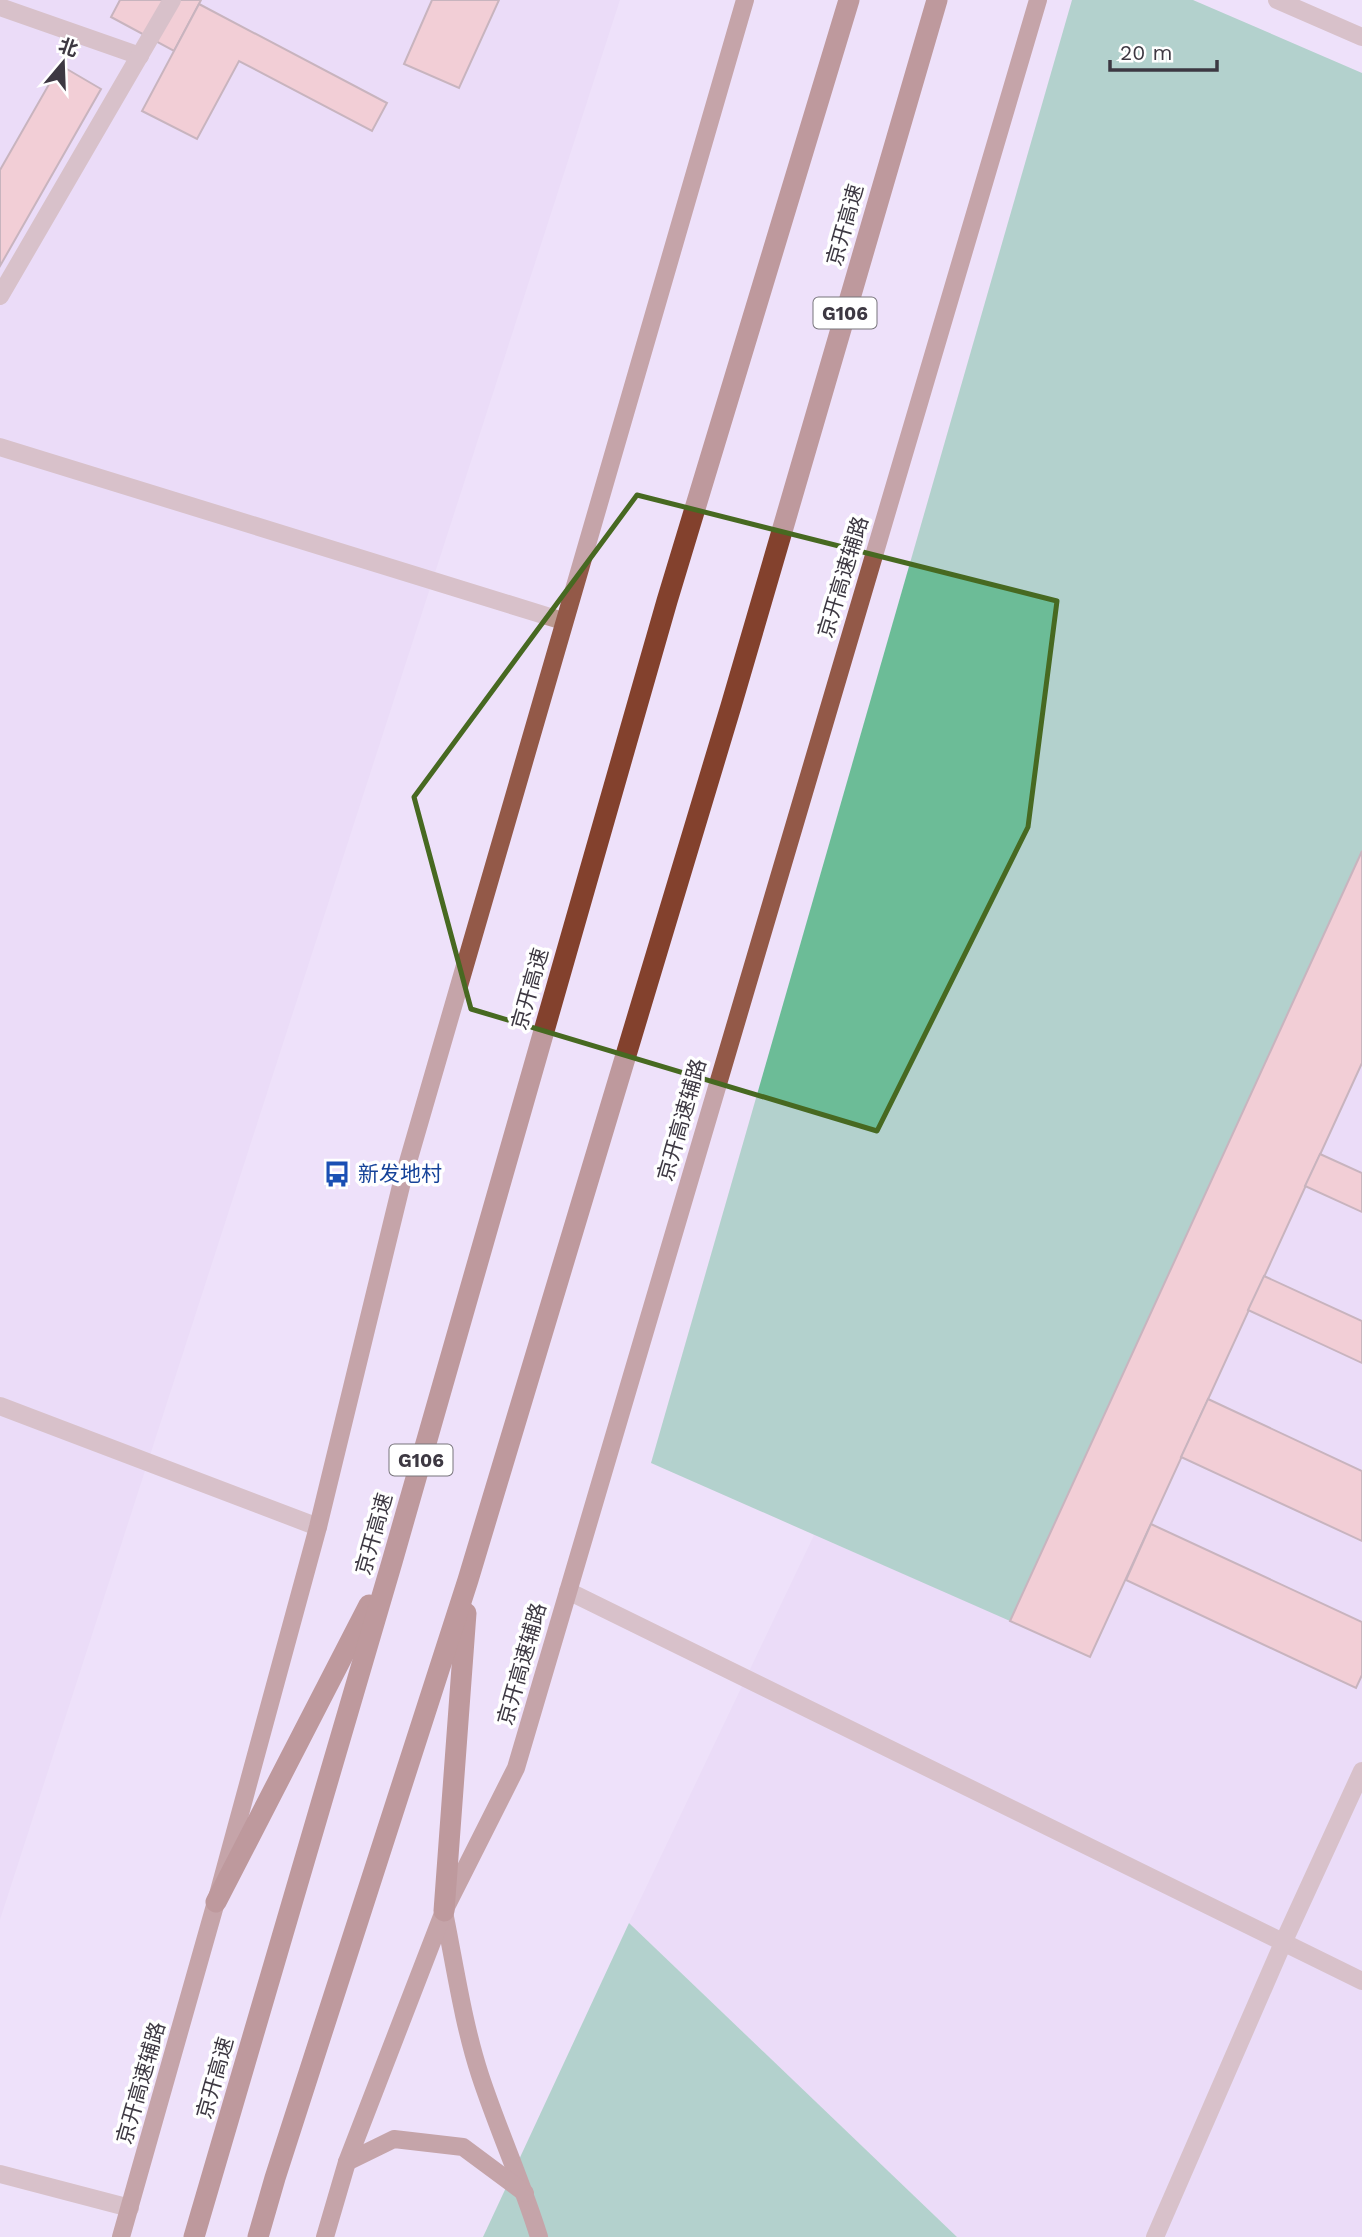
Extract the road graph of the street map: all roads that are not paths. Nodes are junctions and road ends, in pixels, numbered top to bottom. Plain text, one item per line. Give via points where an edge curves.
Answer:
1 (172, 0) edge
2 (745, 0) edge
3 (849, 0) edge
4 (937, 0) edge
5 (950, 0) edge
6 (1038, 0) edge
7 (1277, 0) edge
8 (0, 7) edge
9 (1362, 37) edge
10 (140, 56) junction
11 (811, 126) junction
12 (0, 296) edge
13 (0, 447) edge
14 (563, 621) junction
15 (731, 706) junction
16 (0, 1406) edge
17 (318, 1527) junction
18 (392, 1562) junction
19 (468, 1580) junction
20 (568, 1591) junction
21 (1362, 1771) edge
22 (216, 1902) junction
23 (444, 1911) junction
24 (1283, 1943) junction
25 (1362, 1981) edge
26 (347, 2162) junction
27 (0, 2174) edge
28 (525, 2193) junction
29 (130, 2208) junction
30 (121, 2237) edge
31 (194, 2237) edge
32 (258, 2237) edge
33 (325, 2237) edge
34 (539, 2237) edge
35 (1155, 2237) edge

1 - 10 street
2 - 14 main road, 京开高速辅路
3 - 11 highway
4 - 15 highway, 京开高速 / G106
5 - 15 highway
6 - 20 main road, 京开高速辅路
7 - 9 street
8 - 10 street
10 - 12 street
11 - 18 highway
11 - 18 highway, 京开高速 / G106 via 667,601
13 - 14 street
14 - 17 main road, 京开高速辅路 via 401,1186
15 - 19 highway
16 - 17 street
17 - 22 main road, 京开高速辅路
18 - 22 highway
18 - 31 highway, 京开高速 / G106
19 - 23 highway
19 - 32 highway
20 - 23 main road, 京开高速辅路 via 516,1768
20 - 24 street
21 - 24 street
22 - 29 main road, 京开高速辅路
23 - 26 main road, 京开高速辅路
23 - 28 main road via 480,2074
24 - 25 street
24 - 35 street
26 - 28 main road via 394,2139 463,2147
26 - 33 main road, 京开高速辅路
27 - 29 street
28 - 34 main road
29 - 30 main road, 京开高速辅路

